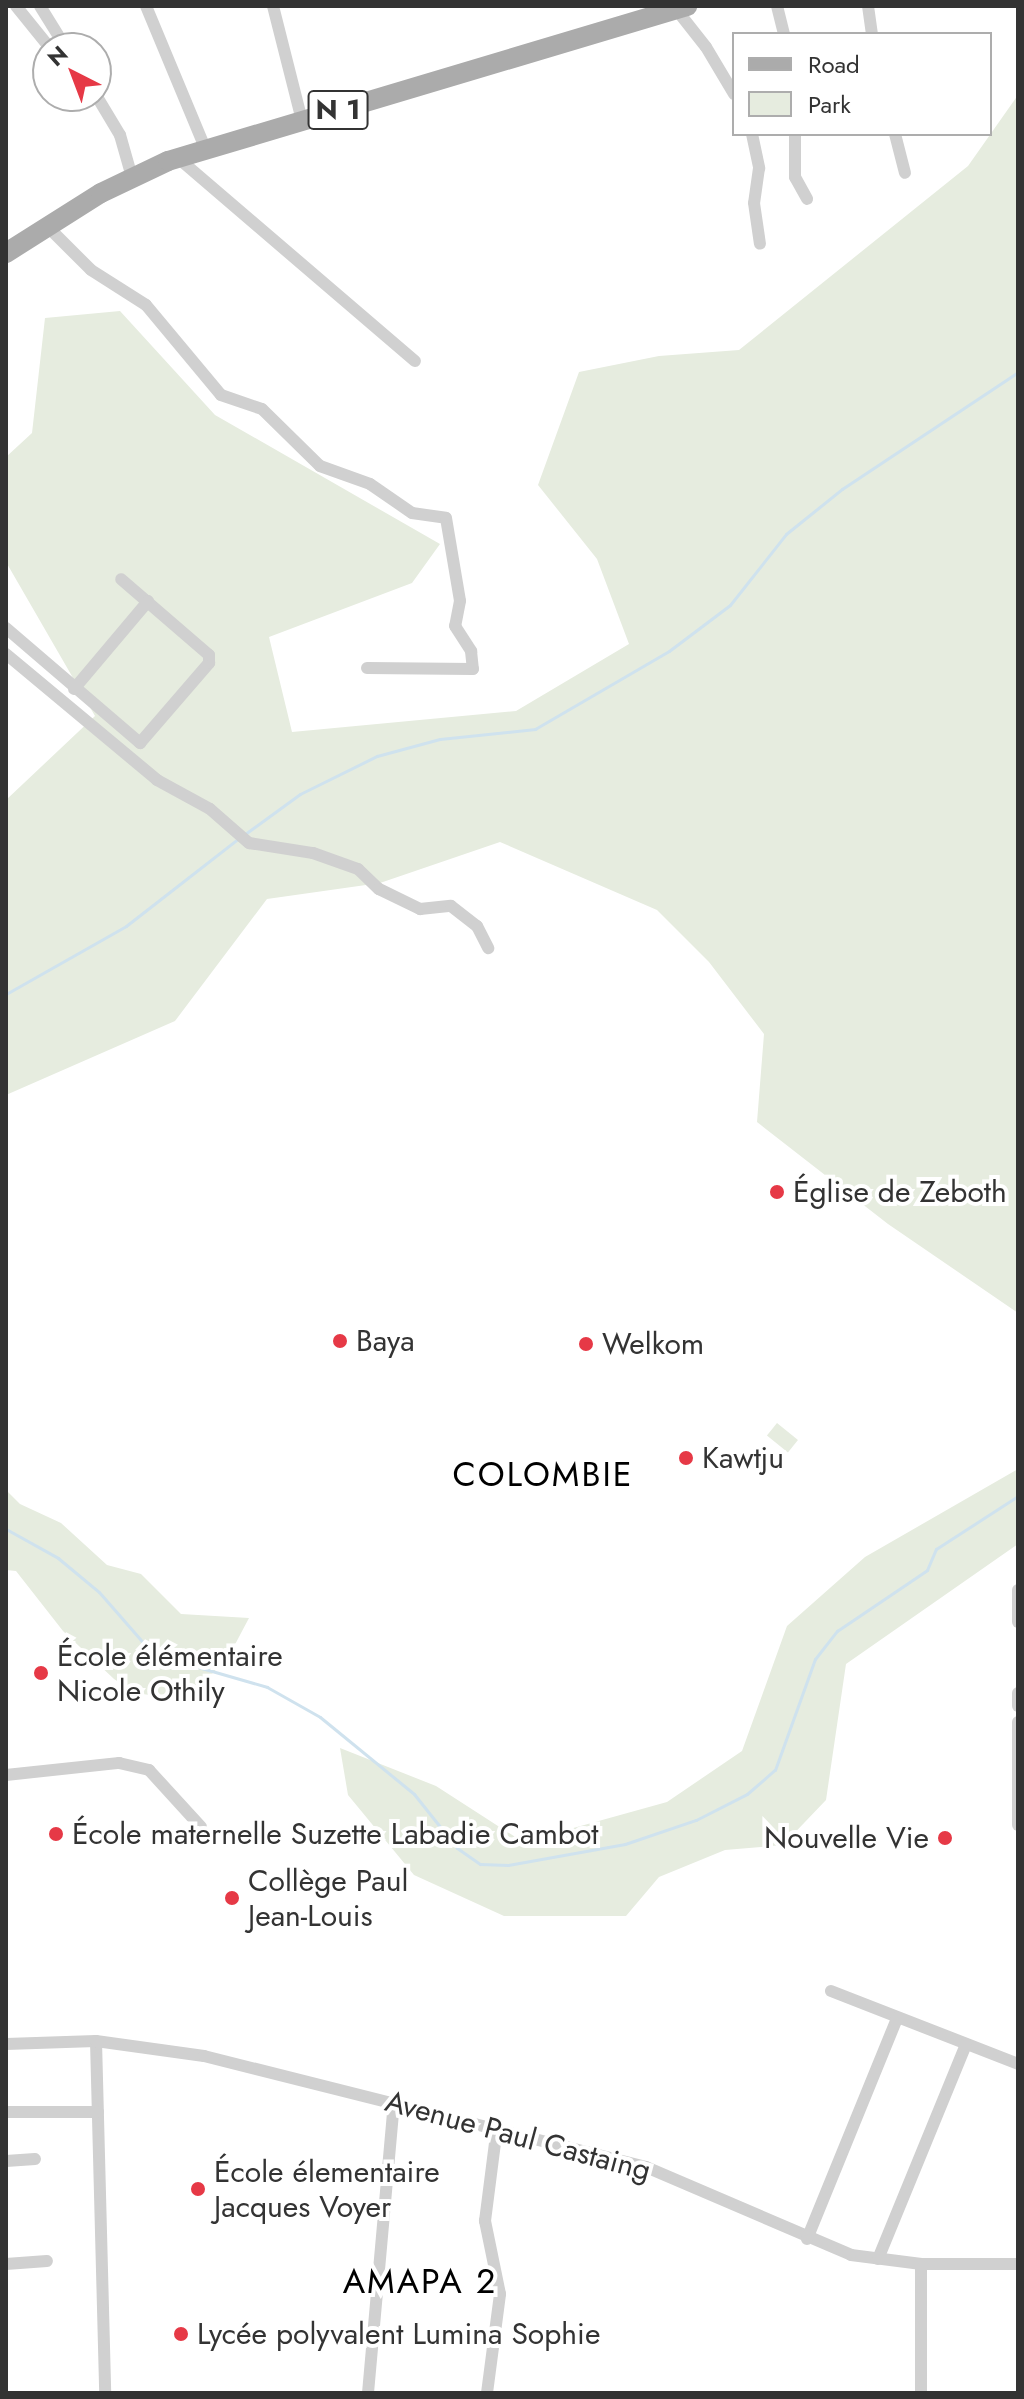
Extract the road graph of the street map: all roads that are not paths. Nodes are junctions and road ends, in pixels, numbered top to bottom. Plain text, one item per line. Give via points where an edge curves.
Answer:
1 (16, 6) edge
2 (40, 6) edge
3 (146, 6) edge
4 (273, 6) edge
5 (777, 6) edge
6 (868, 6) edge
7 (681, 8) edge
8 (642, 12) edge
9 (37, 32) edge
10 (56, 32) edge
11 (784, 32) edge
12 (872, 32) edge
13 (732, 91) edge
14 (106, 112) edge
15 (302, 121) junction
16 (752, 136) edge
17 (795, 136) edge
18 (896, 136) edge
19 (206, 150) junction
20 (178, 158) junction
21 (905, 173) dead end
22 (132, 177) junction
23 (807, 199) dead end
24 (47, 226) junction
25 (760, 244) dead end
26 (6, 253) edge
27 (415, 361) dead end
28 (121, 579) dead end
29 (148, 601) junction
30 (6, 628) edge
31 (6, 654) edge
32 (367, 668) dead end
33 (74, 689) junction
34 (488, 948) dead end
35 (1018, 1590) edge
36 (1018, 1622) edge
37 (1018, 1693) edge
38 (1018, 1706) edge
39 (1018, 1722) edge
40 (6, 1775) edge
41 (1018, 1825) edge
42 (201, 1827) dead end
43 (831, 1991) dead end
44 (897, 2018) junction
45 (96, 2041) junction
46 (6, 2044) edge
47 (966, 2044) junction
48 (1018, 2064) edge
49 (394, 2103) junction
50 (6, 2112) edge
51 (98, 2112) junction
52 (497, 2127) junction
53 (35, 2159) dead end
54 (6, 2161) edge
55 (807, 2239) junction
56 (878, 2259) junction
57 (47, 2261) dead end
58 (6, 2264) edge
59 (921, 2264) junction
60 (1018, 2264) edge
61 (105, 2393) edge
62 (368, 2393) edge
63 (487, 2393) edge
64 (921, 2393) edge

1 - 9 street
2 - 10 street
3 - 19 street
4 - 15 street
5 - 11 street
6 - 12 street
7 - 8 main road, N 1
7 - 13 street
8 - 15 main road, N 1
14 - 22 street via 120,135
15 - 19 main road, N 1
16 - 25 street via 759,168 754,203
17 - 23 street via 795,177
18 - 21 street
19 - 20 main road, N 1
20 - 22 main road, N 1
20 - 27 street
22 - 24 main road, N 1
24 - 26 main road, N 1
24 - 32 street via 91,270 146,305 221,395 262,409 320,466 370,484 412,513 446,518 460,601 455,626 471,651 473,669
28 - 29 street
29 - 33 street
29 - 33 street via 209,655 209,663 158,724 135,742
30 - 33 street
31 - 34 street via 157,780 210,809 249,843 313,853 358,869 379,889 420,909 451,906 477,926
35 - 36 street
37 - 38 street
39 - 41 street
40 - 42 street via 119,1763 149,1770
43 - 44 street
44 - 47 street
44 - 55 street
45 - 46 street, Avenue Paul Castaing
45 - 49 street, Avenue Paul Castaing via 204,2056
45 - 51 street
47 - 48 street
47 - 56 street
49 - 52 street, Avenue Paul Castaing
49 - 62 street
50 - 51 street
51 - 61 street
52 - 55 street, Avenue Paul Castaing via 677,2178
52 - 63 street via 485,2221 500,2294
53 - 54 street
55 - 56 street, Avenue Paul Castaing
56 - 59 street, Avenue Paul Castaing
57 - 58 street
59 - 60 street, Avenue Paul Castaing
59 - 64 street

